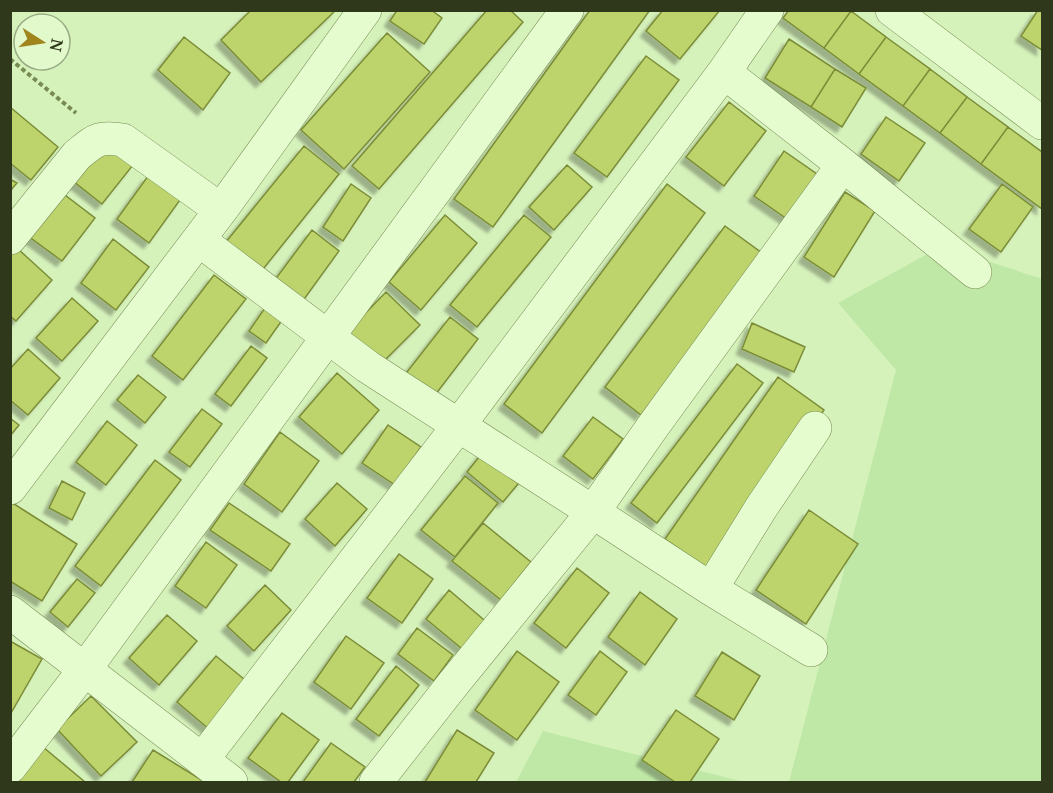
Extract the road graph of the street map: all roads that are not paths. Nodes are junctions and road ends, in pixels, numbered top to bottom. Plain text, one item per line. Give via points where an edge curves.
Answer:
1 (365, 10) edge
2 (567, 10) edge
3 (767, 10) edge
4 (892, 10) edge
5 (724, 72) junction
6 (1042, 123) edge
7 (843, 165) junction
8 (221, 210) junction
9 (10, 238) edge
10 (199, 240) junction
11 (975, 272) dead end
12 (328, 336) junction
13 (459, 425) junction
14 (816, 428) dead end
15 (10, 488) edge
16 (593, 512) junction
17 (711, 589) junction
18 (10, 612) edge
19 (812, 650) dead end
20 (85, 669) junction
21 (202, 760) junction
22 (10, 767) edge
23 (231, 783) edge
24 (376, 783) edge

1 - 8 street
2 - 12 street
3 - 5 street
4 - 6 street
5 - 7 street
5 - 13 street
7 - 11 street
7 - 16 street
8 - 9 street via 123,140 104,137 76,155
8 - 10 street
10 - 12 street
10 - 15 street
12 - 13 street via 368,367
12 - 20 street
13 - 16 street
13 - 21 street
14 - 17 street
16 - 17 street
16 - 24 street
17 - 19 street
18 - 20 street
20 - 21 street
20 - 22 street
21 - 23 street

